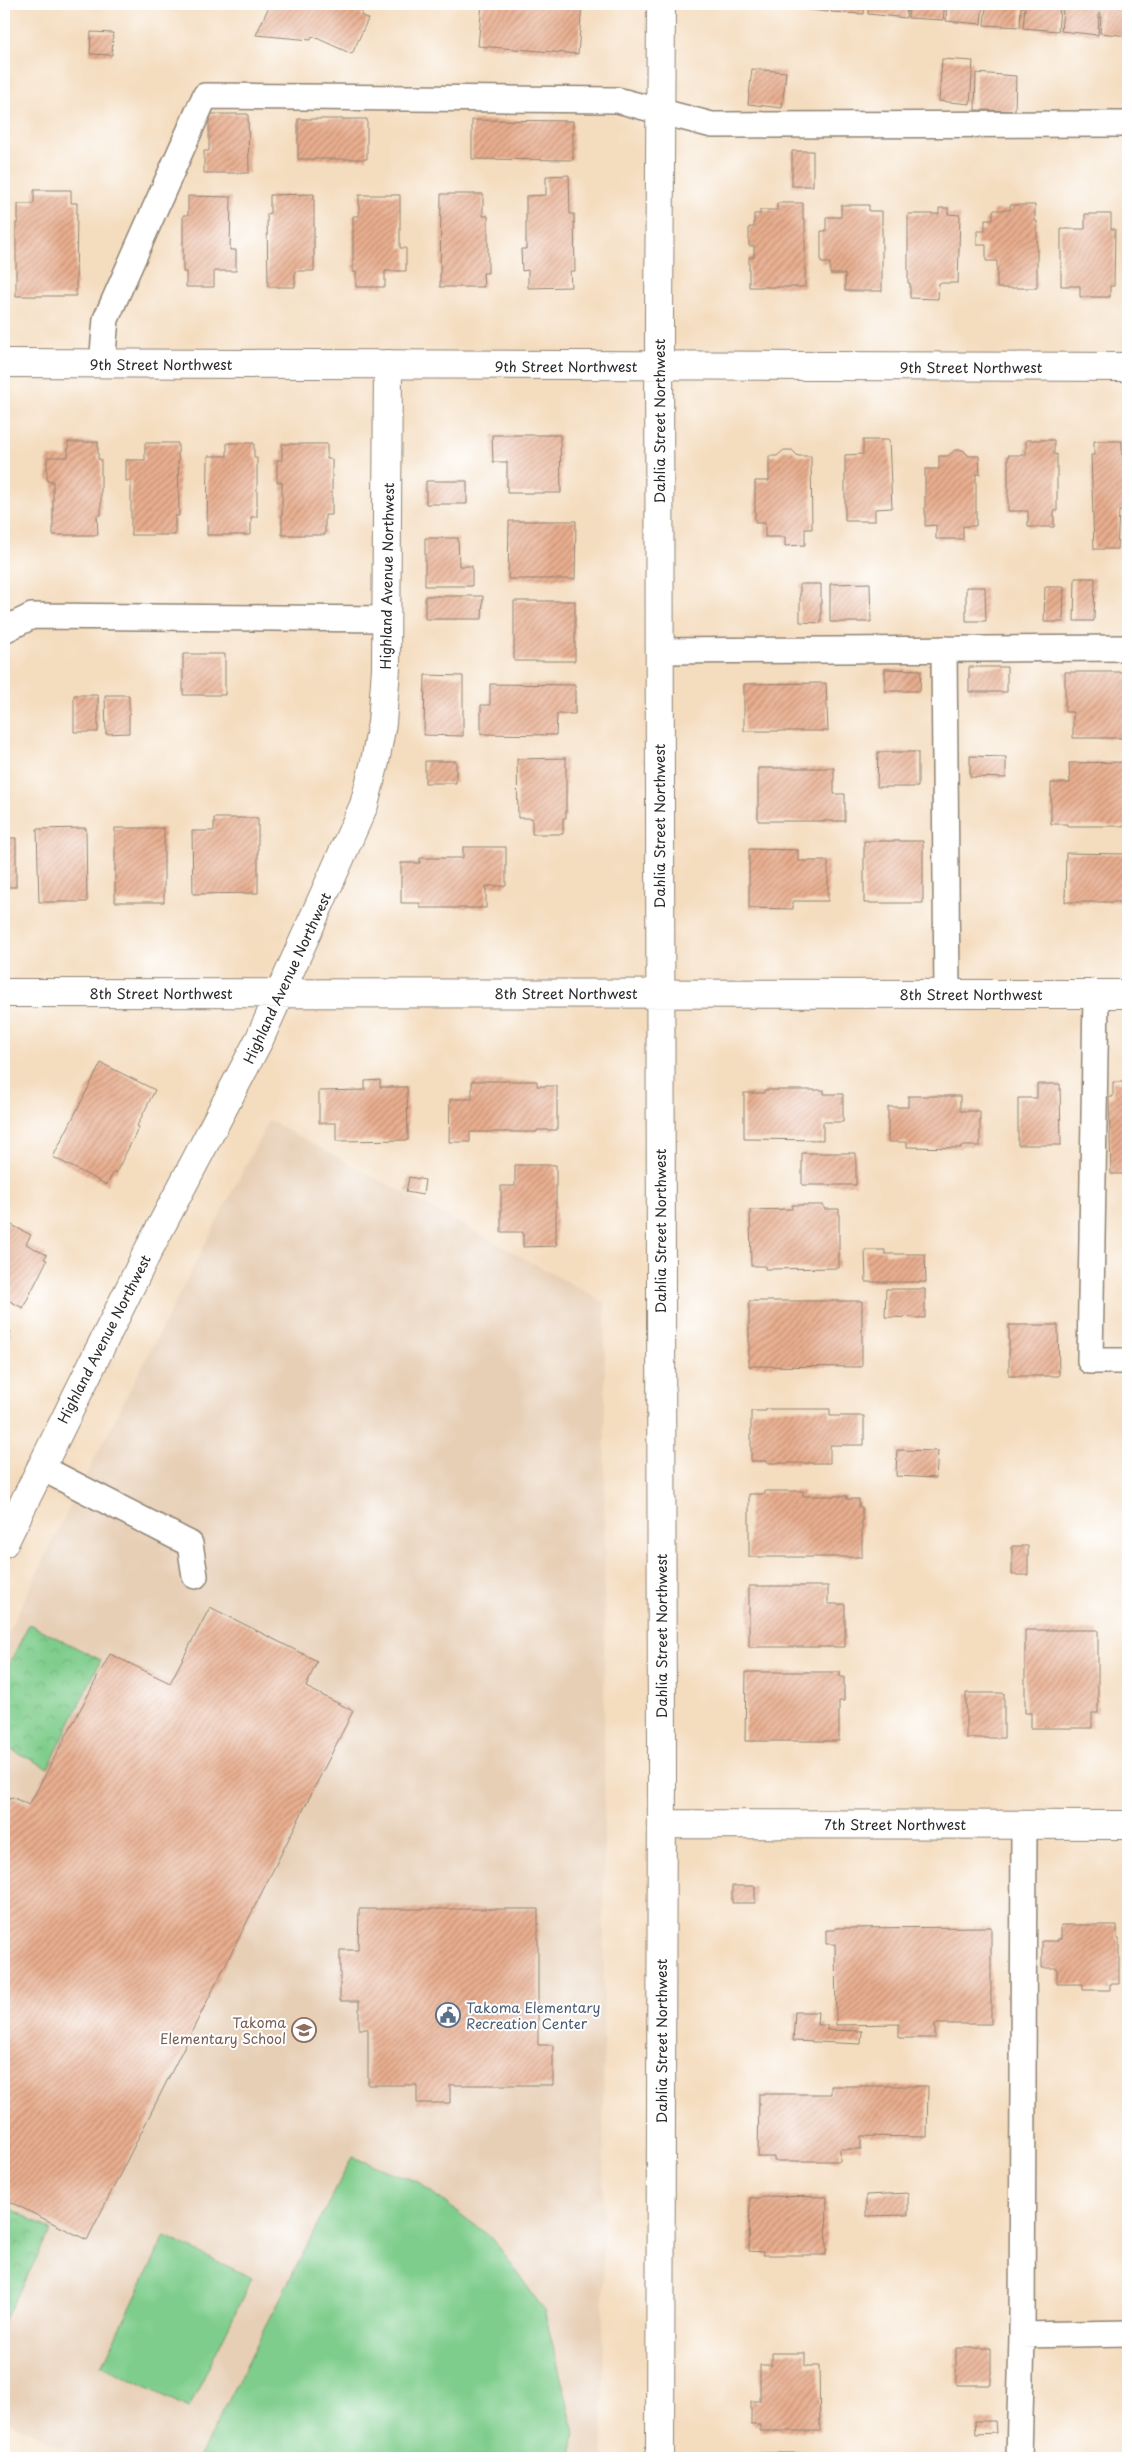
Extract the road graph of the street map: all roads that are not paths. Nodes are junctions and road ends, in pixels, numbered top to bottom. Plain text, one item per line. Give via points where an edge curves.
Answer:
1 (661, 4) edge
2 (661, 112) junction
3 (1128, 124) edge
4 (4, 364) edge
5 (102, 364) junction
6 (388, 364) junction
7 (659, 366) junction
8 (1128, 367) edge
9 (387, 619) junction
10 (4, 630) edge
11 (1128, 648) edge
12 (944, 649) junction
13 (659, 651) junction
14 (4, 993) edge
15 (282, 993) junction
16 (659, 994) junction
17 (947, 994) junction
18 (1096, 994) junction
19 (1128, 994) edge
20 (1128, 1361) edge
21 (40, 1466) junction
22 (4, 1543) edge
23 (194, 1576) dead end
24 (662, 1824) junction
25 (1024, 1824) junction
26 (1128, 1825) edge
27 (1128, 2333) edge
28 (1022, 2335) junction
29 (660, 2458) edge
30 (1019, 2458) edge

1 - 2 street, Dahlia Street Northwest
2 - 3 lane via 712,126
2 - 5 lane via 617,100 205,96 106,319
2 - 7 street, Dahlia Street Northwest
4 - 5 street, 9th Street Northwest
5 - 6 street, 9th Street Northwest
6 - 7 street, 9th Street Northwest
6 - 9 street, Highland Avenue Northwest
7 - 8 street, 9th Street Northwest
7 - 13 street, Dahlia Street Northwest
9 - 10 lane via 32,616
9 - 15 street, Highland Avenue Northwest via 382,723 371,783 348,845
11 - 12 lane
12 - 13 lane
12 - 17 lane
13 - 16 street, Dahlia Street Northwest
14 - 15 street, 8th Street Northwest
15 - 16 street, 8th Street Northwest
15 - 21 street, Highland Avenue Northwest
16 - 17 street, 8th Street Northwest
16 - 24 street, Dahlia Street Northwest
17 - 18 street, 8th Street Northwest
18 - 19 street, 8th Street Northwest
18 - 20 lane via 1090,1361
21 - 22 street, Highland Avenue Northwest
21 - 23 lane via 190,1544
24 - 25 street, 7th Street Northwest
24 - 29 street, Dahlia Street Northwest
25 - 26 street, 7th Street Northwest
25 - 28 lane
27 - 28 lane
28 - 30 lane

